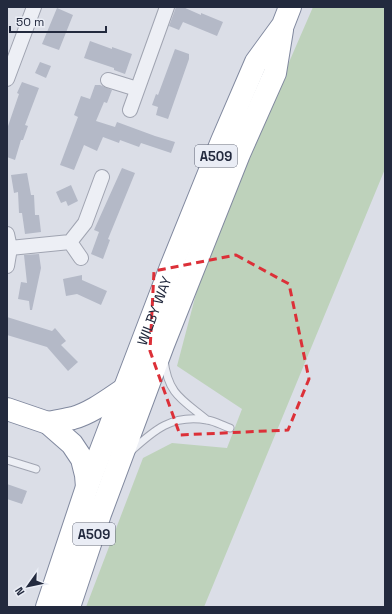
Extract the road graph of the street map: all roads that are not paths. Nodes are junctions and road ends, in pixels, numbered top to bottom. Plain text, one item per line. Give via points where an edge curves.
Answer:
1 (34, 7) edge
2 (167, 7) edge
3 (286, 16) edge
4 (7, 79) edge
5 (108, 80) dead end
6 (137, 89) junction
7 (130, 110) dead end
8 (102, 177) dead end
9 (7, 234) edge
10 (70, 242) junction
11 (10, 248) junction
12 (81, 258) dead end
13 (7, 266) edge
14 (163, 345) junction
15 (123, 390) junction
16 (7, 409) edge
17 (208, 420) junction
18 (48, 423) junction
19 (230, 428) dead end
20 (7, 460) edge
21 (120, 461) junction
22 (36, 469) dead end
23 (87, 488) junction
24 (48, 607) edge
25 (69, 607) edge

1 - 4 street
2 - 6 street
3 - 14 highway, WILBY WAY / A509 via 275,73 236,161
3 - 15 highway, WILBY WAY / A509 via 256,62
5 - 6 street
6 - 7 street
8 - 10 street via 85,223
9 - 11 street
10 - 11 street
10 - 12 street
11 - 13 street
14 - 17 lane via 165,369 172,388 177,396
14 - 21 highway, WILBY WAY / A509
15 - 18 highway via 103,404 74,418
15 - 23 highway, WILBY WAY / A509
16 - 18 highway
17 - 19 lane
17 - 21 lane via 188,419 159,428
18 - 23 highway via 77,451 84,467
20 - 22 lane
21 - 25 highway, WILBY WAY / A509
23 - 24 highway, WILBY WAY / A509

